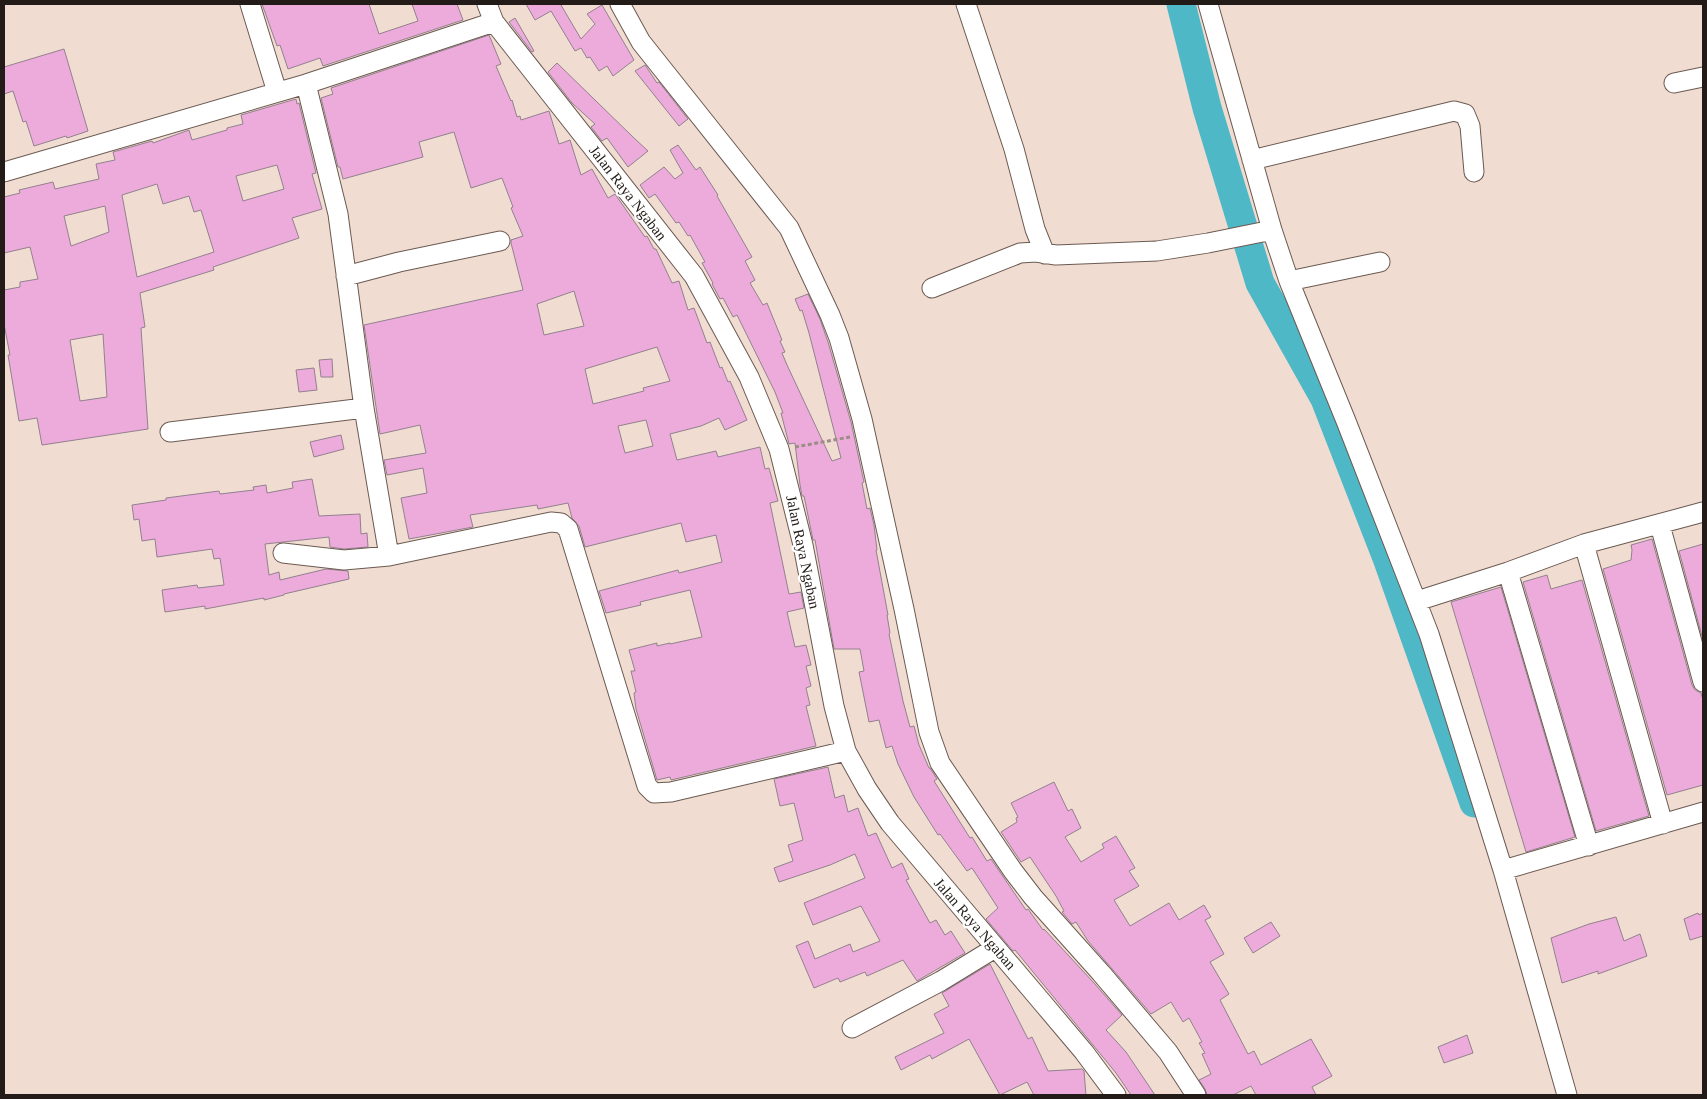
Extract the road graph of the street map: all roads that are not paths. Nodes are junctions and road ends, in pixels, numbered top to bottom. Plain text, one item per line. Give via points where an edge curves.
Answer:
1 (250, 4) edge
2 (487, 4) edge
3 (620, 4) edge
4 (966, 4) edge
5 (1208, 4) edge
6 (494, 22) junction
7 (1703, 77) edge
8 (1674, 83) dead end
9 (306, 84) junction
10 (277, 92) junction
11 (1252, 160) junction
12 (4, 170) edge
13 (1474, 172) dead end
14 (1272, 230) junction
15 (500, 241) dead end
16 (1045, 254) junction
17 (1380, 262) dead end
18 (346, 276) junction
19 (1289, 281) junction
20 (932, 288) dead end
21 (364, 408) junction
22 (170, 432) dead end
23 (1703, 512) edge
24 (1660, 525) junction
25 (1584, 544) junction
26 (283, 553) dead end
27 (389, 556) junction
28 (1508, 572) junction
29 (1416, 601) junction
30 (1703, 682) edge
31 (846, 751) junction
32 (1703, 812) edge
33 (1663, 824) junction
34 (1589, 846) junction
35 (1504, 870) junction
36 (995, 948) junction
37 (852, 1028) dead end
38 (1116, 1095) edge
39 (1196, 1095) edge
40 (1567, 1095) edge

1 - 10 street
2 - 6 street, Jalan Raya Ngaban
3 - 39 street via 641,42 789,228 830,315 862,418 929,732 940,763 1033,897 1168,1052
4 - 16 street
5 - 11 street
6 - 9 street
6 - 31 street, Jalan Raya Ngaban via 694,276 749,377 779,449 792,498
7 - 8 street
9 - 10 street
9 - 18 street via 338,214
10 - 12 street
11 - 13 street via 1454,111 1465,114 1470,126
11 - 14 street
14 - 16 street via 1157,251
14 - 19 street
15 - 18 street
16 - 20 street via 1020,253
17 - 19 street
18 - 21 street
19 - 29 street
21 - 22 street
21 - 27 street
23 - 24 street
24 - 25 street
24 - 30 street
25 - 28 street
25 - 33 street
26 - 27 street via 344,560
27 - 31 street via 551,522 560,523 568,529 647,786 654,793 671,792
28 - 29 street
28 - 34 street
29 - 35 street
31 - 36 street, Jalan Raya Ngaban via 890,823
32 - 33 street
33 - 34 street
34 - 35 street
35 - 40 street
36 - 37 street
36 - 38 street, Jalan Raya Ngaban via 1084,1052

